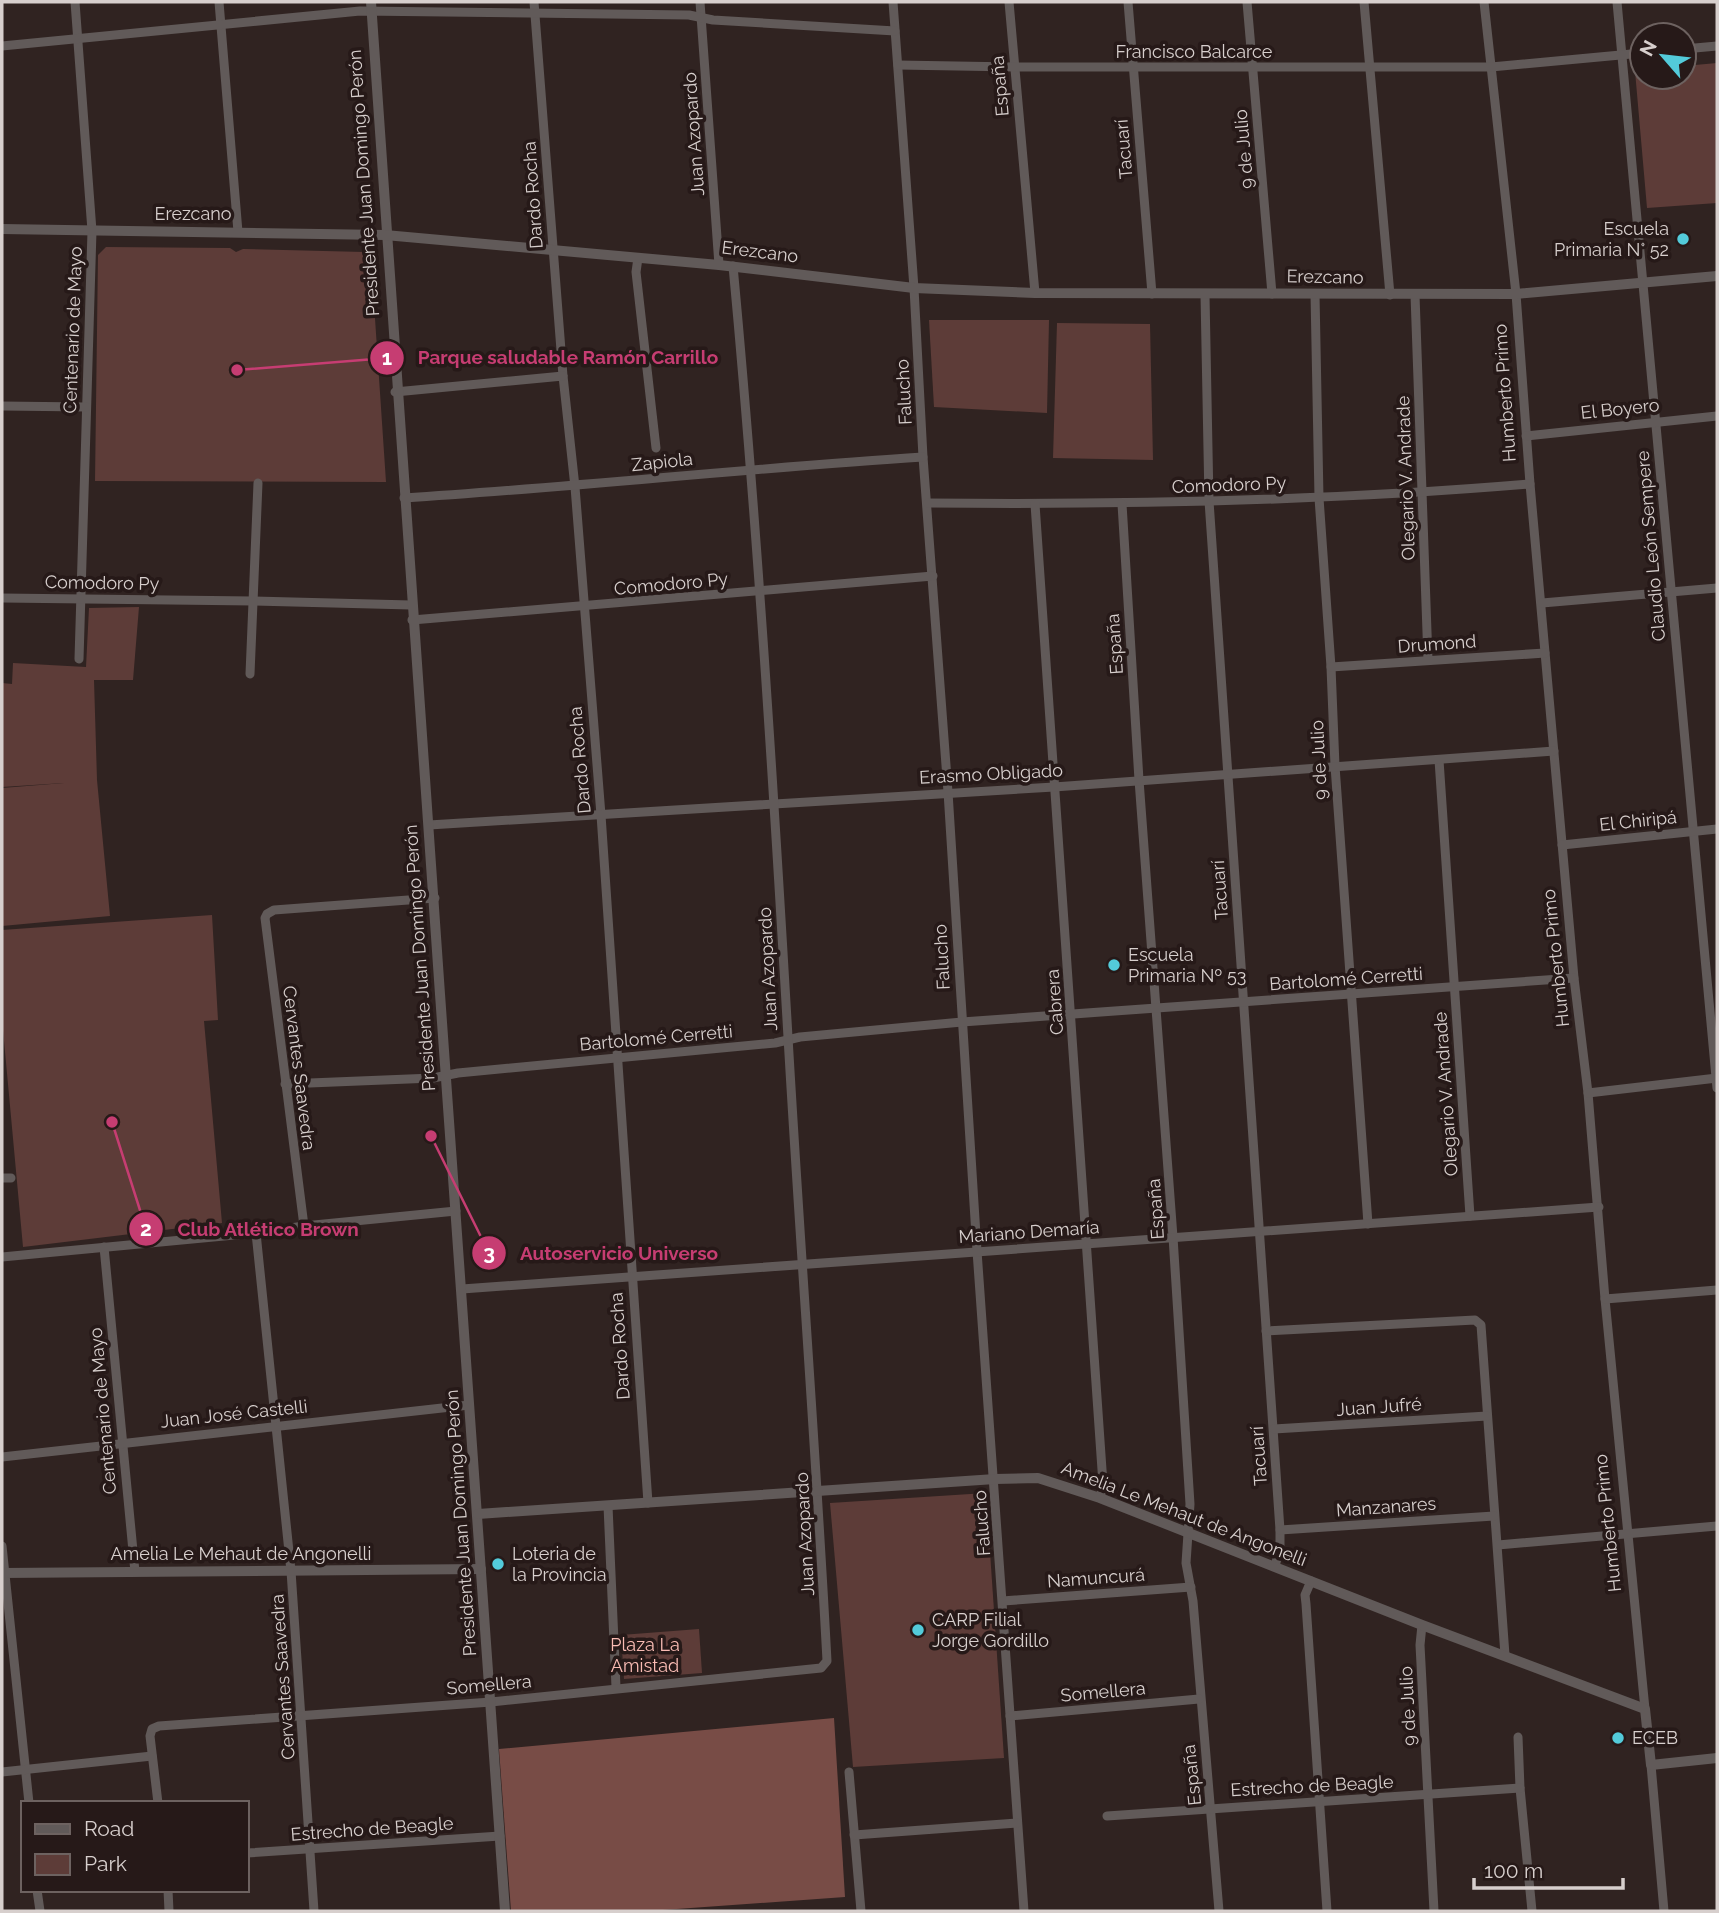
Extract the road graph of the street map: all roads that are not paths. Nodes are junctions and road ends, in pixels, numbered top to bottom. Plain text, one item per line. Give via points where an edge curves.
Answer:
1 (75, 2) edge
2 (219, 2) edge
3 (534, 2) edge
4 (700, 2) edge
5 (893, 2) edge
6 (1009, 2) edge
7 (1128, 2) edge
8 (1247, 2) edge
9 (1364, 2) edge
10 (1484, 2) edge
11 (1617, 2) edge
12 (371, 6) edge
13 (535, 15) junction
14 (701, 18) junction
15 (220, 24) junction
16 (895, 31) junction
17 (79, 38) junction
18 (2, 46) edge
19 (1717, 46) edge
20 (1698, 48) edge
21 (1628, 54) edge
22 (1622, 55) junction
23 (898, 65) junction
24 (1015, 67) junction
25 (1133, 67) junction
26 (1254, 67) junction
27 (1491, 67) junction
28 (1369, 68) junction
29 (2, 229) edge
30 (92, 231) junction
31 (238, 232) junction
32 (385, 235) junction
33 (553, 250) junction
34 (638, 258) junction
35 (719, 265) junction
36 (733, 267) junction
37 (1717, 275) edge
38 (1642, 282) junction
39 (914, 288) junction
40 (1035, 293) junction
41 (1152, 294) junction
42 (1272, 294) junction
43 (1315, 294) junction
44 (1205, 295) junction
45 (1390, 295) junction
46 (1415, 295) junction
47 (1516, 295) junction
48 (563, 376) junction
49 (396, 392) junction
50 (2, 406) edge
51 (86, 407) junction
52 (1717, 416) edge
53 (1655, 421) junction
54 (1526, 436) junction
55 (656, 448) dead end
56 (923, 457) junction
57 (751, 468) junction
58 (258, 483) dead end
59 (1530, 484) junction
60 (575, 487) junction
61 (1423, 493) junction
62 (404, 498) junction
63 (1319, 498) junction
64 (1209, 501) junction
65 (928, 503) junction
66 (1035, 504) junction
67 (1122, 504) junction
68 (933, 576) junction
69 (1717, 588) edge
70 (759, 592) junction
71 (1671, 593) junction
72 (2, 598) edge
73 (80, 598) junction
74 (253, 601) junction
75 (1542, 603) junction
76 (411, 605) junction
77 (583, 606) junction
78 (412, 620) junction
79 (1545, 653) junction
80 (79, 659) dead end
81 (1428, 660) junction
82 (1331, 667) junction
83 (250, 674) dead end
84 (1554, 751) junction
85 (1439, 760) junction
86 (1335, 766) junction
87 (1227, 774) junction
88 (1139, 780) junction
89 (1054, 787) junction
90 (948, 792) junction
91 (775, 803) junction
92 (601, 815) junction
93 (429, 825) junction
94 (1717, 829) edge
95 (1693, 832) junction
96 (1562, 845) junction
97 (435, 898) junction
98 (1574, 978) junction
99 (1455, 987) junction
100 (1351, 995) junction
101 (1245, 1002) junction
102 (1157, 1009) junction
103 (1072, 1013) junction
104 (961, 1021) junction
105 (788, 1039) junction
106 (616, 1057) junction
107 (446, 1075) junction
108 (1717, 1078) edge
109 (285, 1084) junction
110 (1717, 1088) edge
111 (1588, 1093) junction
112 (1599, 1207) junction
113 (456, 1211) junction
114 (1470, 1216) junction
115 (1368, 1224) junction
116 (304, 1226) junction
117 (1258, 1232) junction
118 (256, 1233) junction
119 (1174, 1237) junction
120 (1088, 1244) junction
121 (104, 1247) junction
122 (977, 1251) junction
123 (2, 1257) edge
124 (803, 1266) junction
125 (631, 1277) junction
126 (462, 1289) junction
127 (1717, 1290) edge
128 (1605, 1299) junction
129 (1266, 1331) junction
130 (469, 1405) junction
131 (1487, 1416) junction
132 (276, 1426) junction
133 (1274, 1429) junction
134 (121, 1442) junction
135 (2, 1457) edge
136 (995, 1479) junction
137 (818, 1492) junction
138 (1100, 1497) junction
139 (648, 1503) junction
140 (608, 1506) junction
141 (478, 1514) junction
142 (1494, 1516) junction
143 (1717, 1526) edge
144 (1280, 1530) junction
145 (1188, 1532) junction
146 (1627, 1535) junction
147 (1497, 1545) junction
148 (2, 1546) edge
149 (1275, 1566) junction
150 (481, 1569) junction
151 (291, 1571) junction
152 (135, 1572) junction
153 (3, 1573) edge
154 (1311, 1581) junction
155 (1191, 1587) junction
156 (1003, 1601) junction
157 (1422, 1625) junction
158 (1505, 1655) junction
159 (821, 1668) joint
160 (616, 1687) junction
161 (1199, 1699) junction
162 (491, 1702) junction
163 (1645, 1709) junction
164 (301, 1715) junction
165 (1010, 1716) junction
166 (1518, 1737) dead end
167 (152, 1756) junction
168 (1717, 1758) edge
169 (1651, 1765) junction
170 (26, 1769) junction
171 (2, 1772) edge
172 (849, 1772) dead end
173 (1520, 1788) junction
174 (1429, 1795) junction
175 (29, 1801) edge
176 (158, 1801) edge
177 (1319, 1802) junction
178 (1211, 1808) junction
179 (1107, 1816) dead end
180 (1017, 1823) junction
181 (854, 1835) junction
182 (500, 1836) junction
183 (311, 1849) junction
184 (248, 1853) edge
185 (37, 1892) edge
186 (168, 1892) edge
187 (40, 1911) edge
188 (169, 1911) edge
189 (314, 1911) edge
190 (505, 1911) edge
191 (861, 1911) edge
192 (1024, 1911) edge
193 (1219, 1911) edge
194 (1327, 1911) edge
195 (1434, 1911) edge
196 (1532, 1911) edge
197 (1664, 1911) edge

1 - 17 street, Centenario de Mayo
2 - 15 street
3 - 13 street, Dardo Rocha
4 - 14 street, Juan Azopardo
5 - 16 street, Falucho
6 - 24 street, España
7 - 25 street, Tacuarí
8 - 26 street, 9 de Julio
9 - 28 street
10 - 27 street, Humberto Primo
11 - 22 street, Claudio León Sempere
12 - 13 street
12 - 15 street
12 - 32 street, Presidente Juan Domingo Perón
13 - 14 street
13 - 33 street, Dardo Rocha
14 - 16 street
14 - 35 street, Juan Azopardo
15 - 17 street
15 - 31 street
16 - 23 street, Falucho
17 - 18 street
17 - 30 street, Centenario de Mayo
19 - 20 street
21 - 22 street, Francisco Balcarce
22 - 27 street, Francisco Balcarce
22 - 38 street, Claudio León Sempere
23 - 24 street, Francisco Balcarce
23 - 39 street, Falucho
24 - 25 street, Francisco Balcarce
24 - 40 street, España
25 - 26 street, Francisco Balcarce
25 - 41 street, Tacuarí
26 - 28 street, Francisco Balcarce
26 - 42 street, 9 de Julio
27 - 28 street, Francisco Balcarce
27 - 47 street, Humberto Primo
28 - 45 street
29 - 30 street, Erezcano
30 - 31 street, Erezcano
30 - 51 street, Centenario de Mayo
31 - 32 street, Erezcano
32 - 33 street, Erezcano
32 - 49 street, Presidente Juan Domingo Perón
33 - 34 street, Erezcano
33 - 48 street, Dardo Rocha
34 - 35 street, Erezcano
34 - 55 street
35 - 36 street, Erezcano
36 - 39 street, Erezcano
36 - 57 street, Juan Azopardo
37 - 38 street, Erezcano
38 - 47 street, Erezcano
38 - 53 street, Claudio León Sempere
39 - 40 street, Erezcano
39 - 56 street, Falucho
40 - 41 street, Erezcano
41 - 44 street, Erezcano
42 - 43 street, Erezcano
42 - 44 street, Erezcano
43 - 45 street, Erezcano
43 - 63 street, 9 de Julio
44 - 64 street, Tacuarí
45 - 46 street, Erezcano
46 - 47 street, Erezcano
46 - 61 street, Olegario V. Andrade
47 - 54 street, Humberto Primo
48 - 49 street
48 - 60 street, Dardo Rocha
49 - 62 street, Presidente Juan Domingo Perón
50 - 51 street
51 - 73 street, Centenario de Mayo
52 - 53 street, El Boyero
53 - 54 street, El Boyero
53 - 71 street, Claudio León Sempere
54 - 59 street, Humberto Primo
56 - 57 street, Zapiola
56 - 65 street, Falucho
57 - 60 street, Zapiola
57 - 70 street, Juan Azopardo
58 - 74 street
59 - 61 street, Comodoro Py
59 - 75 street, Humberto Primo
60 - 62 street, Zapiola
60 - 77 street, Dardo Rocha
61 - 63 street, Comodoro Py
61 - 81 street, Olegario V. Andrade
62 - 76 street, Presidente Juan Domingo Perón
63 - 64 street, Comodoro Py
63 - 82 street, 9 de Julio
64 - 67 street, Comodoro Py
64 - 87 street, Tacuarí
65 - 66 street, Comodoro Py
65 - 68 street, Falucho
66 - 67 street, Comodoro Py
66 - 89 street, Cabrera
67 - 88 street, España
68 - 70 street, Comodoro Py
68 - 90 street, Falucho
69 - 71 street
70 - 77 street, Comodoro Py
70 - 91 street, Juan Azopardo
71 - 75 street
71 - 95 street, Claudio León Sempere
72 - 73 street, Comodoro Py
73 - 74 street, Comodoro Py
73 - 80 street, Centenario de Mayo
74 - 76 street, Comodoro Py
74 - 83 street
75 - 79 street, Humberto Primo
76 - 78 street, Presidente Juan Domingo Perón
77 - 78 street, Comodoro Py
77 - 92 street, Dardo Rocha
78 - 93 street, Presidente Juan Domingo Perón
79 - 81 street, Drumond
79 - 84 street, Humberto Primo
81 - 82 street, Drumond
82 - 86 street, 9 de Julio
84 - 85 street, Erasmo Obligado
84 - 96 street, Humberto Primo
85 - 86 street, Erasmo Obligado
85 - 99 street, Olegario V. Andrade
86 - 87 street, Erasmo Obligado
86 - 100 street, 9 de Julio
87 - 88 street, Erasmo Obligado
87 - 101 street, Tacuarí
88 - 89 street, Erasmo Obligado
88 - 102 street, España
89 - 90 street, Erasmo Obligado
89 - 103 street, Cabrera
90 - 91 street, Erasmo Obligado
90 - 104 street, Falucho
91 - 92 street, Erasmo Obligado
91 - 105 street, Juan Azopardo
92 - 93 street, Erasmo Obligado
92 - 106 street, Dardo Rocha
93 - 97 street, Presidente Juan Domingo Perón
94 - 95 street, El Chiripá
95 - 96 street, El Chiripá
95 - 108 street, Claudio León Sempere
96 - 98 street, Humberto Primo
97 - 107 street, Presidente Juan Domingo Perón
97 - 109 street, Cervantes Saavedra via 267,914
98 - 99 street, Bartolomé Cerretti
98 - 111 street, Humberto Primo
99 - 100 street, Bartolomé Cerretti
99 - 114 street, Olegario V. Andrade
100 - 101 street, Bartolomé Cerretti
100 - 115 street, 9 de Julio
101 - 102 street, Bartolomé Cerretti
101 - 117 street, Tacuarí
102 - 103 street, Bartolomé Cerretti
102 - 119 street, España
103 - 104 street, Bartolomé Cerretti
103 - 120 street, Cabrera
104 - 105 street, Bartolomé Cerretti
104 - 122 street, Falucho
105 - 106 street, Bartolomé Cerretti
105 - 124 street, Juan Azopardo
106 - 107 street, Bartolomé Cerretti
106 - 125 street, Dardo Rocha
107 - 109 street, Bartolomé Cerretti
107 - 113 street, Presidente Juan Domingo Perón
108 - 110 street, Claudio León Sempere
108 - 111 street
109 - 116 street, Cervantes Saavedra
111 - 112 street, Humberto Primo
112 - 114 street, Mariano Demaría
112 - 128 street, Humberto Primo
113 - 116 street
113 - 126 street, Presidente Juan Domingo Perón
114 - 115 street, Mariano Demaría
115 - 117 street, Mariano Demaría
116 - 118 street
117 - 119 street, Mariano Demaría
117 - 129 street, Tacuarí
118 - 121 street
118 - 132 street, Cervantes Saavedra
119 - 120 street, Mariano Demaría
119 - 145 street, España
120 - 122 street, Mariano Demaría
120 - 138 street, Cabrera via 1103,1484
121 - 123 street
121 - 134 street, Centenario de Mayo
122 - 124 street, Mariano Demaría
122 - 136 street, Falucho
124 - 125 street, Mariano Demaría
124 - 137 street, Juan Azopardo
125 - 126 street, Mariano Demaría
125 - 139 street, Dardo Rocha
126 - 130 street, Presidente Juan Domingo Perón
127 - 128 street
128 - 146 street, Humberto Primo
129 - 131 street via 1475,1320 1482,1325
129 - 133 street, Tacuarí
130 - 132 street, Juan José Castelli
130 - 141 street, Presidente Juan Domingo Perón
131 - 133 street, Juan Jufré
131 - 142 street
132 - 134 street, Juan José Castelli
132 - 151 street, Cervantes Saavedra
133 - 144 street, Tacuarí
134 - 135 street, Juan José Castelli
134 - 152 street, Centenario de Mayo
136 - 137 street, Amelia Le Mehaut de Angonelli
136 - 138 street, Amelia Le Mehaut de Angonelli via 1038,1478
136 - 156 street, Falucho
137 - 139 street, Amelia Le Mehaut de Angonelli
137 - 159 street, Juan Azopardo via 827,1661
138 - 145 street, Amelia Le Mehaut de Angonelli
139 - 140 street, Amelia Le Mehaut de Angonelli
140 - 141 street, Amelia Le Mehaut de Angonelli
140 - 160 street
141 - 150 street, Presidente Juan Domingo Perón
142 - 144 street, Manzanares
142 - 147 street
143 - 146 street
144 - 149 street, Tacuarí
145 - 149 street, Amelia Le Mehaut de Angonelli
145 - 155 street, España via 1186,1563
146 - 147 street
146 - 163 street, Humberto Primo
147 - 158 street
148 - 153 street
149 - 154 street, Amelia Le Mehaut de Angonelli
150 - 151 street, Amelia Le Mehaut de Angonelli
150 - 162 street, Presidente Juan Domingo Perón
151 - 152 street, Amelia Le Mehaut de Angonelli
151 - 164 street, Cervantes Saavedra
152 - 153 street, Amelia Le Mehaut de Angonelli
153 - 170 street
154 - 157 street, Amelia Le Mehaut de Angonelli
154 - 177 street via 1305,1595
155 - 156 street, Namuncurá
155 - 161 street, España
156 - 165 street, Falucho
157 - 158 street, Amelia Le Mehaut de Angonelli
157 - 174 street, 9 de Julio
158 - 163 street, Amelia Le Mehaut de Angonelli
159 - 160 street, Somellera
160 - 162 street, Somellera
161 - 165 street, Somellera
161 - 178 street, España
162 - 164 street, Somellera
162 - 182 street, Presidente Juan Domingo Perón
163 - 169 street, Humberto Primo
164 - 167 street, Somellera via 159,1726 150,1736
164 - 183 street, Cervantes Saavedra
165 - 180 street, Falucho
166 - 173 street
167 - 170 street
167 - 176 street
168 - 169 street
169 - 197 street, Humberto Primo
170 - 171 street
170 - 175 street
172 - 181 street
173 - 174 street, Estrecho de Beagle
173 - 196 street
174 - 177 street, Estrecho de Beagle
174 - 195 street, 9 de Julio
177 - 178 street, Estrecho de Beagle
177 - 194 street
178 - 179 street, Estrecho de Beagle
178 - 193 street, España
180 - 181 street
180 - 192 street, Falucho
181 - 191 street
182 - 183 street, Estrecho de Beagle
182 - 190 street, Presidente Juan Domingo Perón
183 - 184 street, Estrecho de Beagle
183 - 189 street, Cervantes Saavedra
185 - 187 street
186 - 188 street

